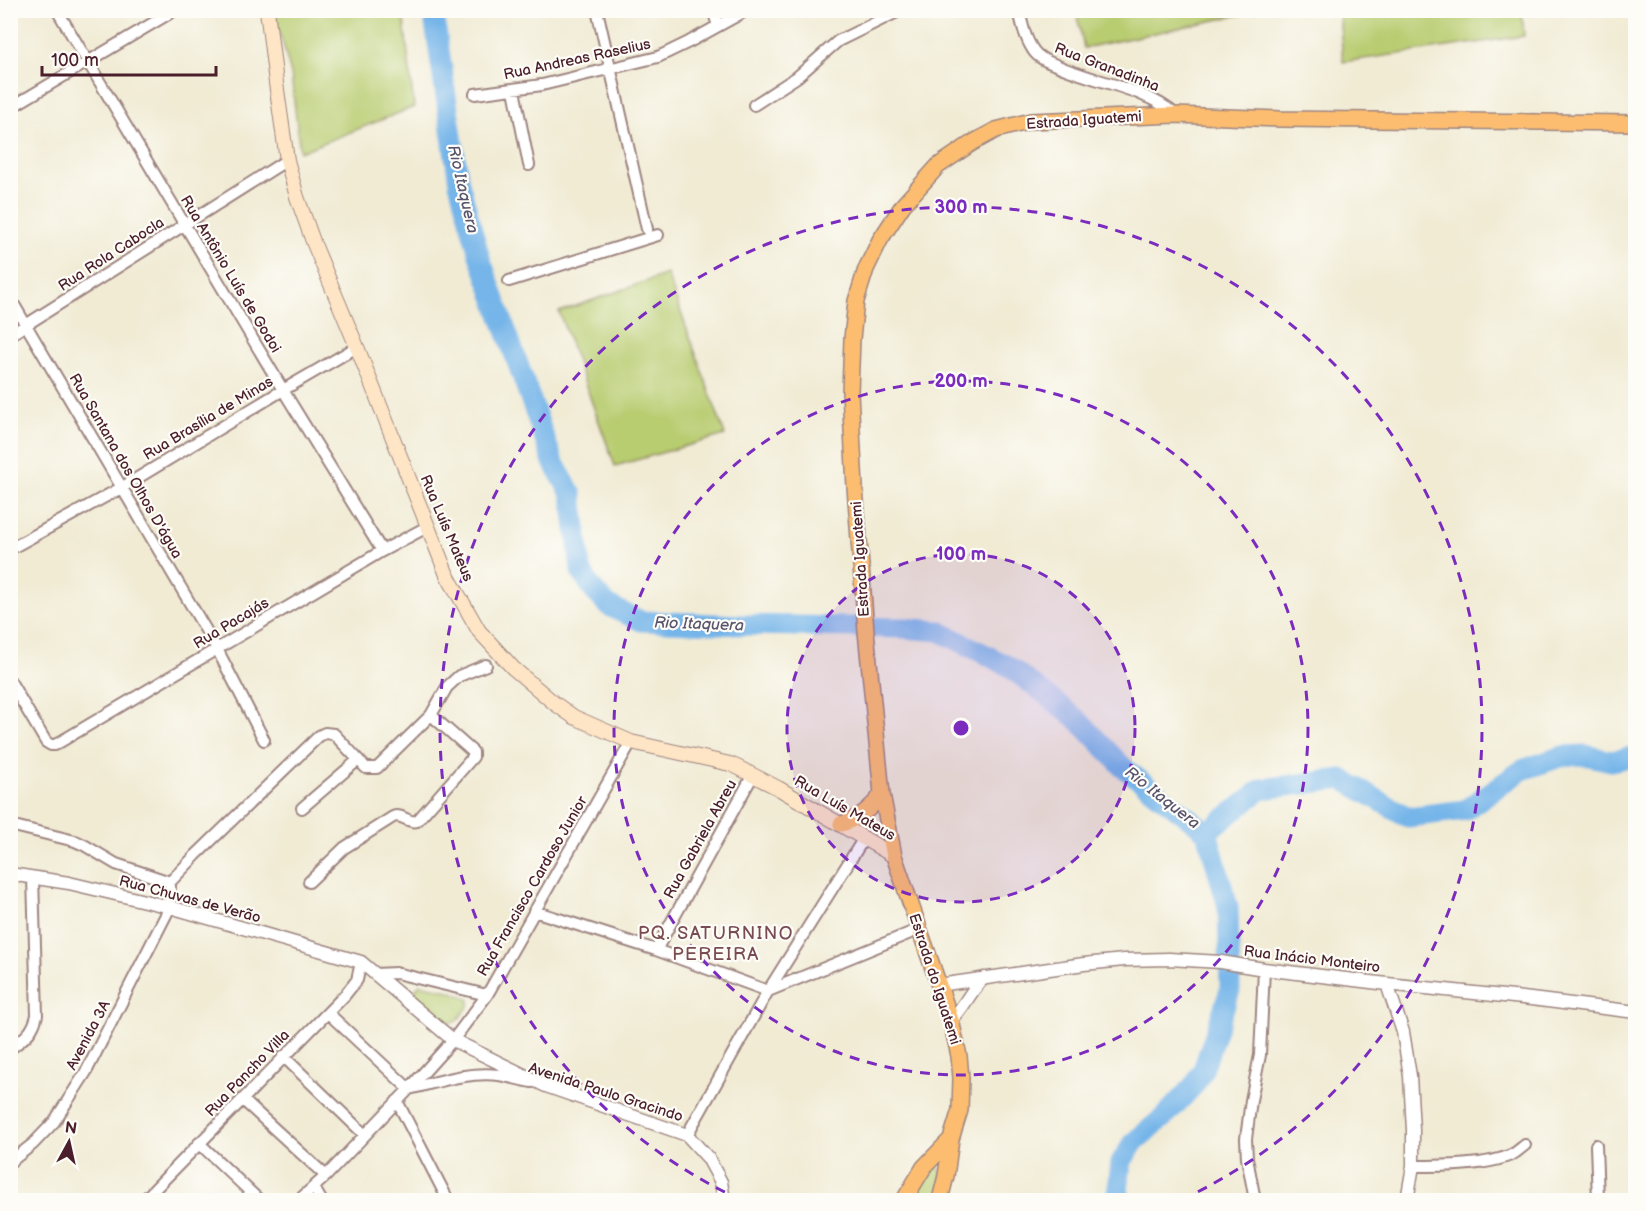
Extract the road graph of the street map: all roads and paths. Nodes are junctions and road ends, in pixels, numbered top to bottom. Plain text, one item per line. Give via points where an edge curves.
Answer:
1 (57, 10) edge
2 (175, 10) edge
3 (267, 10) edge
4 (597, 10) edge
5 (713, 10) edge
6 (747, 10) edge
7 (901, 10) edge
8 (1019, 10) edge
9 (718, 26) junction
10 (89, 62) junction
11 (610, 69) junction
12 (514, 90) junction
13 (475, 94) dead end
14 (754, 105) dead end
15 (10, 108) edge
16 (1176, 116) junction
17 (1635, 123) edge
18 (287, 160) junction
19 (529, 165) dead end
20 (184, 225) junction
21 (647, 229) dead end
22 (658, 235) dead end
23 (509, 281) dead end
24 (10, 298) edge
25 (27, 325) junction
26 (10, 335) edge
27 (357, 347) junction
28 (282, 390) junction
29 (121, 488) junction
30 (426, 527) junction
31 (10, 549) edge
32 (382, 551) junction
33 (217, 649) junction
34 (486, 665) dead end
35 (10, 681) edge
36 (431, 715) junction
37 (264, 740) dead end
38 (631, 742) junction
39 (358, 760) junction
40 (753, 775) junction
41 (882, 794) junction
42 (302, 808) dead end
43 (841, 824) junction
44 (14, 826) dead end
45 (864, 838) junction
46 (894, 856) junction
47 (10, 874) edge
48 (33, 877) junction
49 (170, 882) junction
50 (309, 882) dead end
51 (170, 908) junction
52 (534, 911) junction
53 (920, 929) junction
54 (656, 950) junction
55 (361, 962) junction
56 (1264, 969) junction
57 (375, 974) junction
58 (985, 978) junction
59 (1387, 984) junction
60 (939, 985) junction
61 (768, 991) junction
62 (487, 995) junction
63 (1635, 1012) edge
64 (327, 1013) junction
65 (951, 1020) junction
66 (453, 1040) junction
67 (10, 1049) edge
68 (284, 1056) junction
69 (546, 1086) junction
70 (409, 1089) junction
71 (243, 1101) junction
72 (397, 1101) junction
73 (365, 1135) junction
74 (687, 1135) junction
75 (951, 1139) junction
76 (199, 1143) junction
77 (1524, 1145) dead end
78 (1596, 1145) dead end
79 (10, 1162) edge
80 (1413, 1166) junction
81 (924, 1167) junction
82 (326, 1176) junction
83 (946, 1176) junction
84 (314, 1188) junction
85 (144, 1200) edge
86 (259, 1200) edge
87 (299, 1200) edge
88 (321, 1200) edge
89 (448, 1200) edge
90 (724, 1200) edge
91 (904, 1200) edge
92 (940, 1200) edge
93 (1254, 1200) edge
94 (1407, 1200) edge
95 (1598, 1200) edge

1 - 10 street, Rua Antônio Luís de Godoi
2 - 10 street
3 - 18 main road, Rua Luís Mateus
4 - 11 street
5 - 9 street
6 - 9 street, Rua Andreas Raselius
7 - 14 street via 838,40 797,77
8 - 16 street, Rua Granadinha via 1024,32 1038,56 1073,73 1154,100
9 - 11 street, Rua Andreas Raselius via 658,57
10 - 15 street
10 - 20 street, Rua Antônio Luís de Godoi
11 - 12 street, Rua Andreas Raselius
11 - 21 street
12 - 13 street, Rua Andreas Raselius
12 - 19 street
16 - 17 main road, Estrada Iguatemi
16 - 41 main road, Estrada Iguatemi via 1031,121 996,130 938,166 903,205 866,269 856,301 850,392 864,614
18 - 20 street, Rua Rola Cabocla
18 - 27 main road, Rua Luís Mateus via 314,244
20 - 25 street, Rua Rola Cabocla
20 - 28 street, Rua Antônio Luís de Godoi
22 - 23 street
24 - 25 street, Rua Santana dos Olhos D'água
25 - 26 street, Rua Rola Cabocla
25 - 29 street, Rua Santana dos Olhos D'água
27 - 28 street, Rua Brasília de Minas
27 - 30 main road, Rua Luís Mateus
28 - 29 street, Rua Brasília de Minas
28 - 32 street, Rua Antônio Luís de Godoi
29 - 31 street, Rua Brasília de Minas
29 - 33 street, Rua Santana dos Olhos D'água
30 - 32 street, Rua Pacajás
30 - 38 main road, Rua Luís Mateus via 456,593 479,631 513,668 564,711
32 - 33 street, Rua Pacajás
33 - 35 street, Rua Pacajás via 55,745 46,742
33 - 37 street, Rua Santana dos Olhos D'água
34 - 36 street via 459,675
36 - 39 street via 377,768 366,768
36 - 50 street via 473,752 473,757 417,821 393,817 344,848
38 - 40 main road, Rua Luís Mateus via 730,764
38 - 52 street, Rua Francisco Cardoso Junior
39 - 42 street
39 - 49 street via 334,734 319,736
40 - 43 main road, Rua Luís Mateus
40 - 54 street, Rua Gabriela Abreu
41 - 43 main road via 863,814
41 - 46 main road, Estrada Iguatemi
43 - 45 main road, Rua Luís Mateus
44 - 49 street via 75,841 116,864
45 - 46 main road, Rua Luís Mateus
45 - 61 street
46 - 53 main road, Estrada do Iguatemi
47 - 48 street, Rua Chuvas de Verão
48 - 51 street, Rua Chuvas de Verão
48 - 67 street via 37,1015 35,1027
49 - 51 street
51 - 55 street, Rua Chuvas de Verão
51 - 79 street, Avenida 3A via 86,1072 54,1122
52 - 54 street
52 - 62 street, Rua Francisco Cardoso Junior
53 - 60 main road, Estrada do Iguatemi
53 - 61 street
54 - 61 street
55 - 57 street
55 - 64 street, Rua Pancho Villa via 357,980
56 - 58 street, Rua Inácio Monteiro via 1221,962 1125,960
56 - 59 street, Rua Inácio Monteiro
56 - 93 street via 1260,1055 1246,1138
57 - 62 street via 396,973
57 - 66 street
58 - 60 street, Rua Inácio Monteiro
58 - 65 street
59 - 63 street, Rua Inácio Monteiro
59 - 80 street via 1407,1050
60 - 65 main road, Estrada do Iguatemi
61 - 74 street
62 - 66 street, Rua Francisco Cardoso Junior
64 - 68 street, Rua Pancho Villa
64 - 70 street
65 - 75 main road, Estrada do Iguatemi via 961,1078 960,1110
66 - 69 street
66 - 70 street
68 - 71 street, Rua Pancho Villa
68 - 73 street
69 - 70 street, Avenida Paulo Gracindo via 487,1074
69 - 74 street, Avenida Paulo Gracindo
70 - 72 street
71 - 76 street, Rua Pancho Villa
71 - 82 street
72 - 73 street
72 - 89 street
73 - 82 street
74 - 90 street via 708,1158 721,1182
75 - 81 main road, Estrada do Iguatemi
75 - 83 main road, Estrada do Iguatemi
76 - 85 street, Rua Pancho Villa
76 - 86 street
77 - 80 street via 1513,1154 1491,1160
78 - 95 street
80 - 94 street
81 - 83 main road via 941,1169
81 - 91 main road, Estrada do Iguatemi
82 - 84 street
83 - 92 main road, Estrada do Iguatemi
84 - 87 street
84 - 88 street

